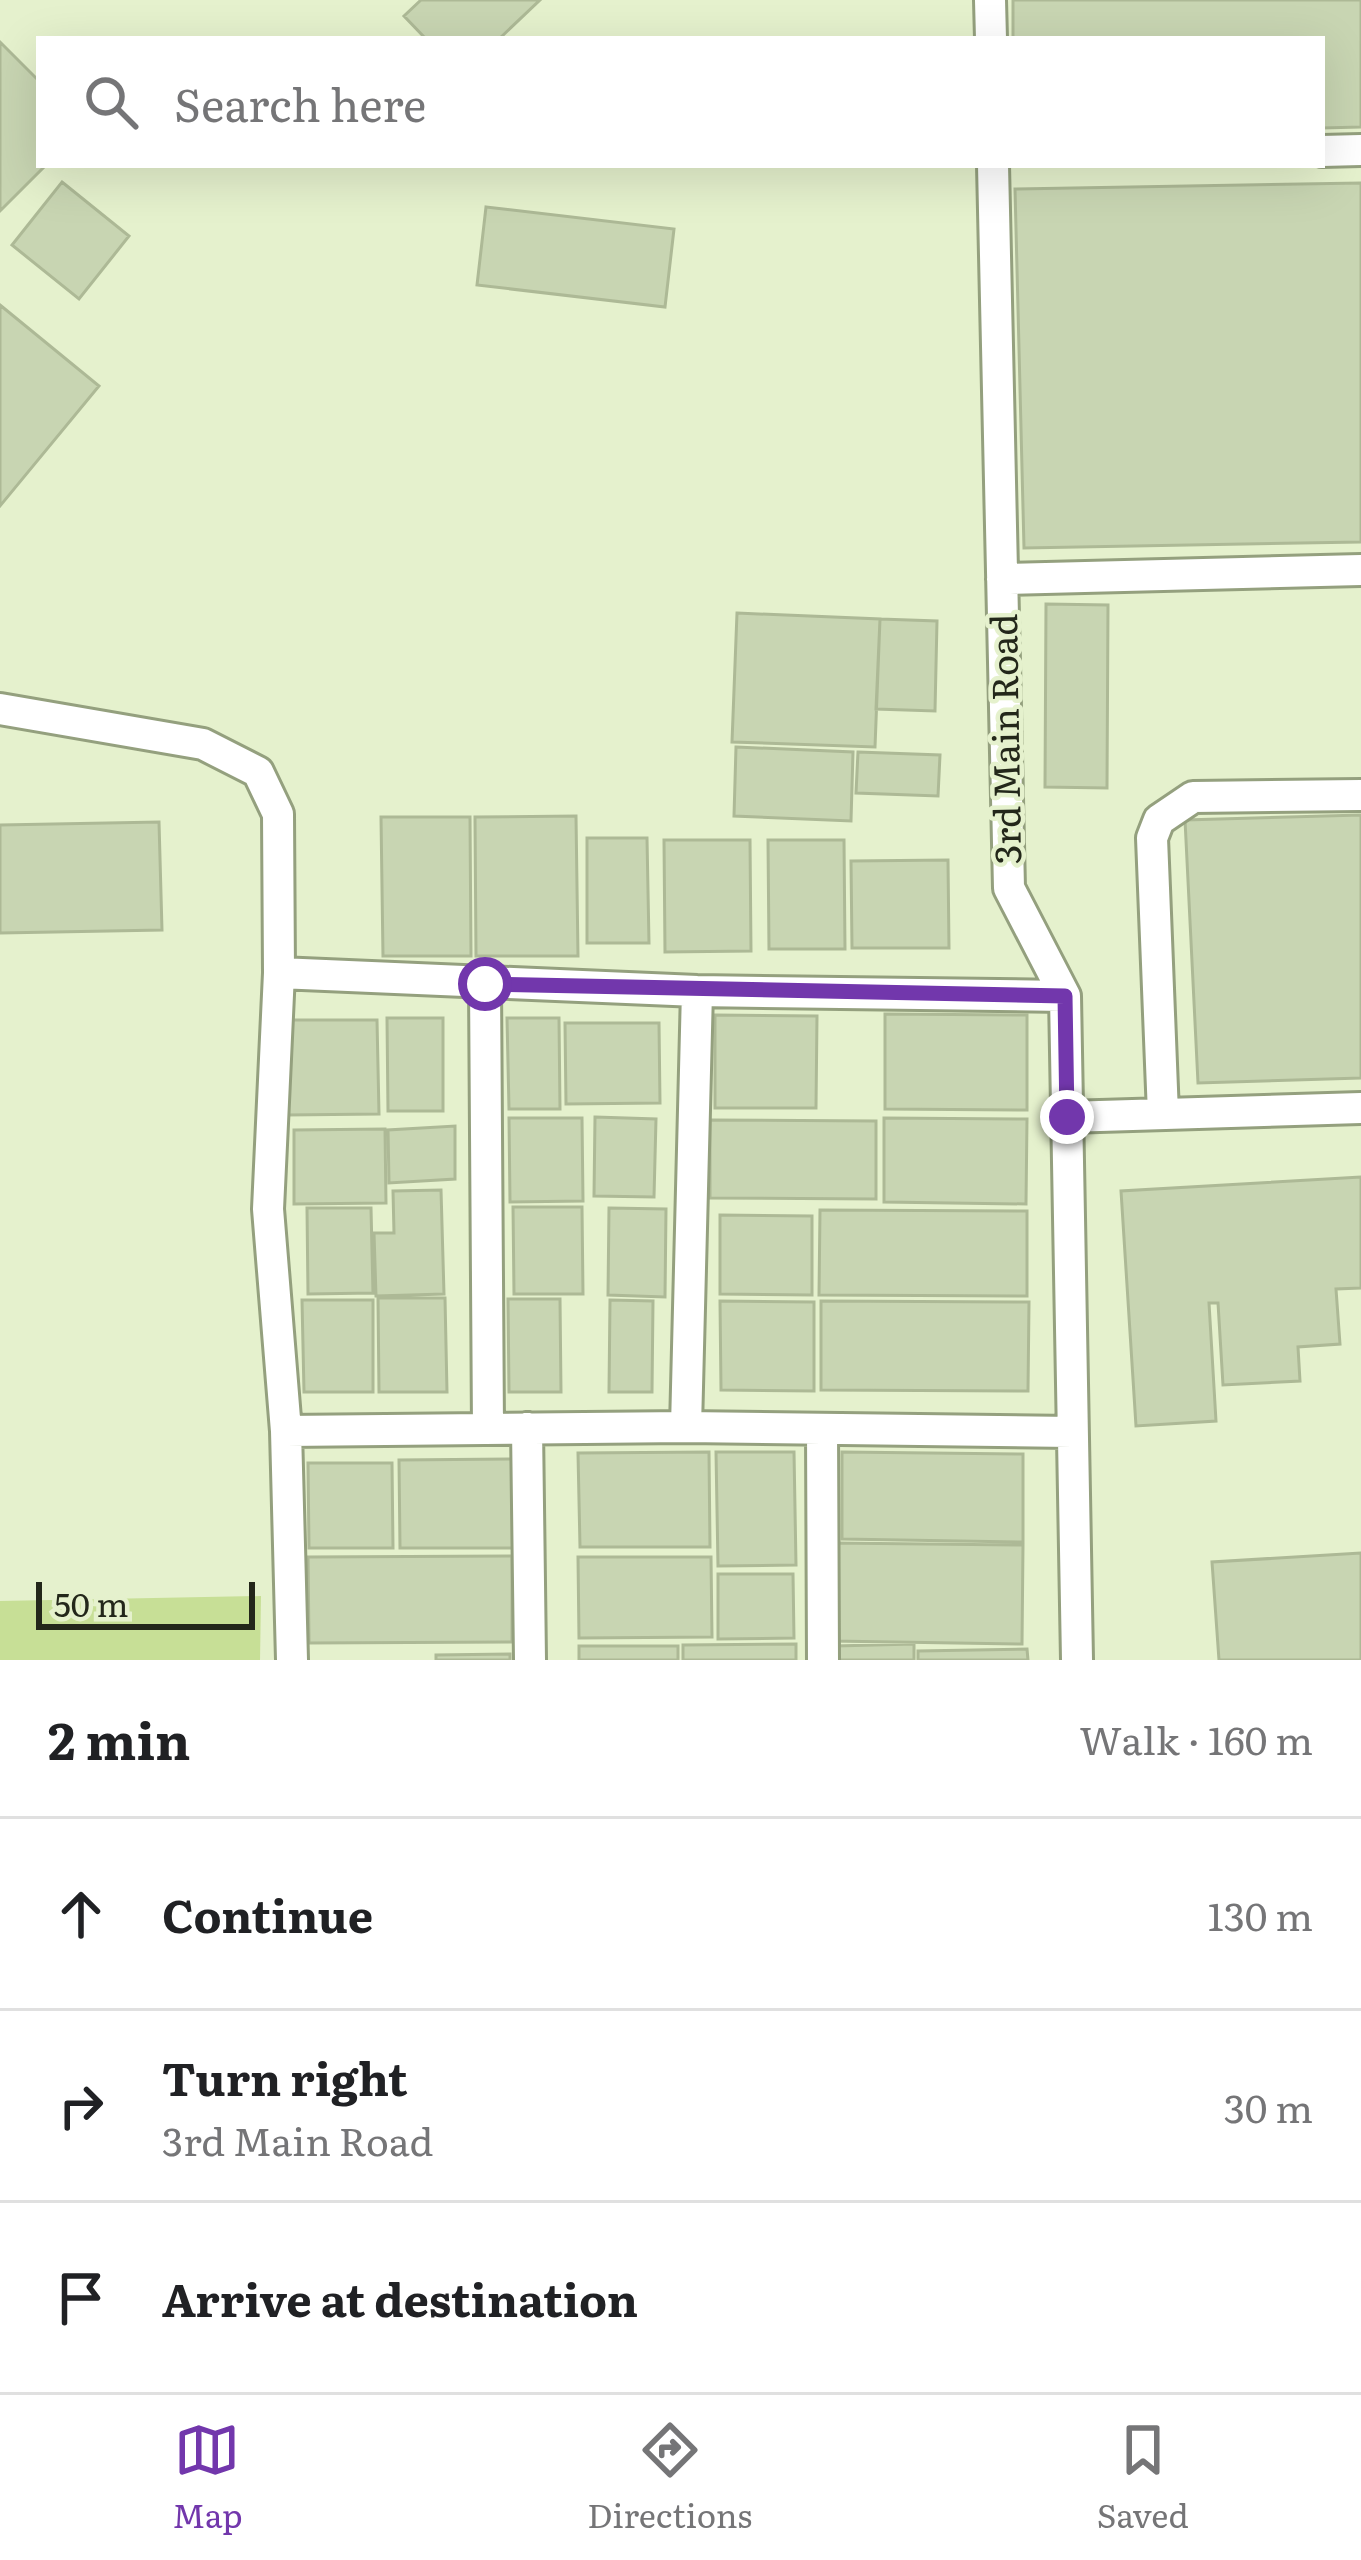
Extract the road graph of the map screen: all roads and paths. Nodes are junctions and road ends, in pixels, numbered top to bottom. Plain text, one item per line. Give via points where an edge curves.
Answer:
1 (990, 0) edge
2 (991, 36) edge
3 (1361, 150) edge
4 (1325, 151) edge
5 (993, 168) edge
6 (1361, 570) edge
7 (1002, 579) junction
8 (0, 709) edge
9 (1361, 795) edge
10 (279, 973) junction
11 (485, 984) junction
12 (697, 992) junction
13 (1065, 996) junction
14 (1361, 1108) edge
15 (1163, 1114) junction
16 (1067, 1117) junction
17 (686, 1427) junction
18 (488, 1428) junction
19 (527, 1428) junction
20 (822, 1429) junction
21 (286, 1431) junction
22 (1072, 1432) junction
23 (292, 1660) edge
24 (530, 1660) edge
25 (823, 1660) edge
26 (1077, 1660) edge

1 - 2 street
3 - 4 street
5 - 7 street, 3rd Main Road
6 - 7 street
7 - 13 street, 3rd Main Road via 1009,888
8 - 10 street via 203,744 258,772 278,814
9 - 15 street via 1193,797 1159,820 1153,838
10 - 11 street
10 - 21 street via 268,1209
11 - 12 street
11 - 18 street
12 - 13 street
12 - 17 street
13 - 16 street, 3rd Main Road
14 - 15 street
15 - 16 street
16 - 22 street, 3rd Main Road
17 - 19 street
17 - 20 street
18 - 19 street
18 - 21 street
19 - 24 street
20 - 22 street
20 - 25 street
21 - 23 street
22 - 26 street, 3rd Main Road

